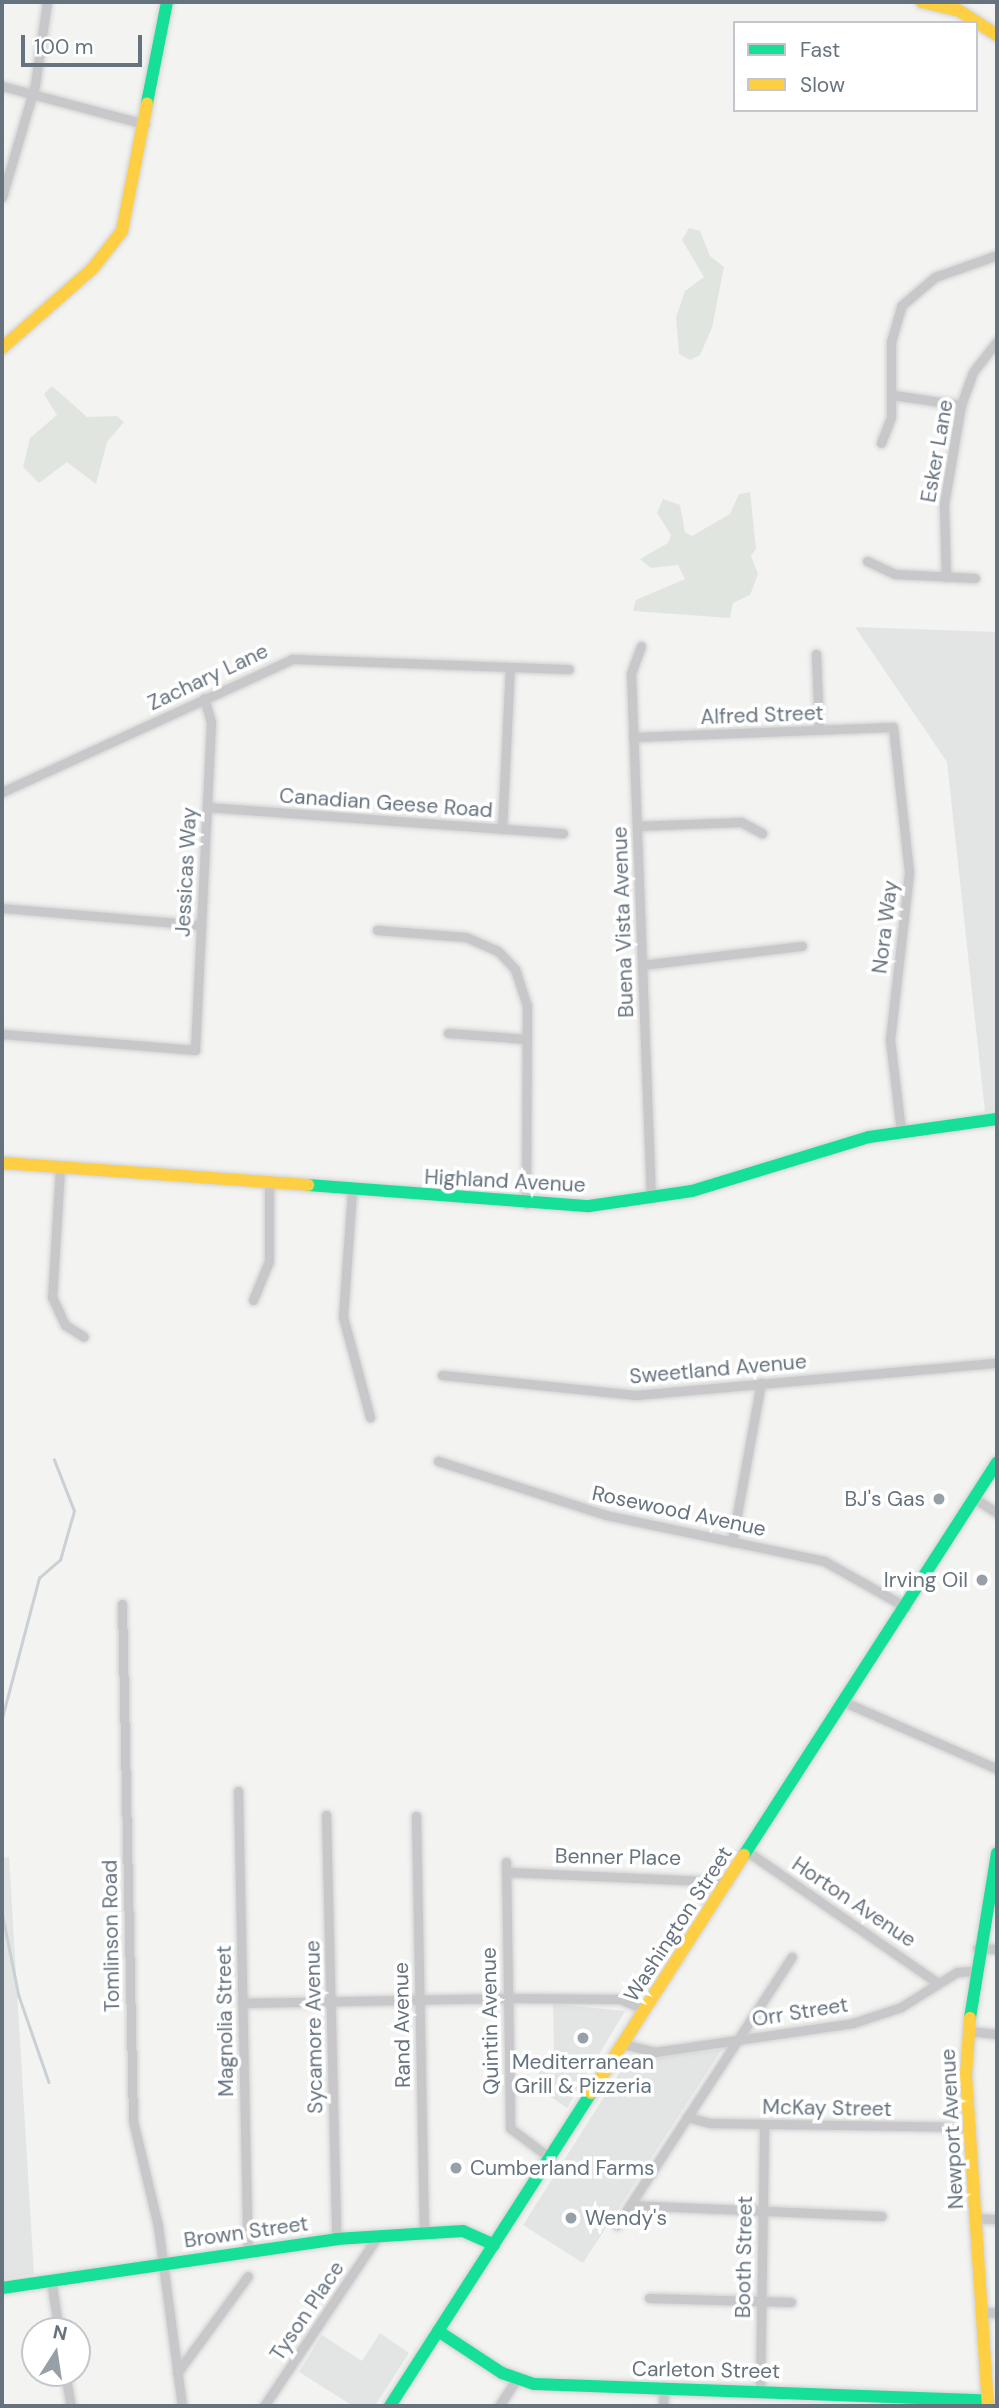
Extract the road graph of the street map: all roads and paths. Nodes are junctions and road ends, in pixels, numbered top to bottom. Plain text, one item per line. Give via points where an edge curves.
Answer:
1 (47, 2) edge
2 (167, 2) edge
3 (922, 2) edge
4 (958, 6) edge
5 (997, 35) edge
6 (2, 86) edge
7 (33, 94) junction
8 (145, 124) junction
9 (2, 197) edge
10 (997, 255) edge
11 (997, 341) edge
12 (2, 348) edge
13 (893, 396) junction
14 (961, 405) junction
15 (881, 443) dead end
16 (867, 561) dead end
17 (946, 577) junction
18 (975, 579) dead end
19 (641, 646) dead end
20 (816, 654) dead end
21 (510, 667) junction
22 (569, 669) dead end
23 (204, 698) junction
24 (893, 727) joint
25 (820, 730) junction
26 (633, 737) junction
27 (2, 792) edge
28 (207, 807) junction
29 (637, 826) junction
30 (502, 829) junction
31 (562, 833) dead end
32 (761, 833) dead end
33 (2, 908) edge
34 (201, 925) junction
35 (377, 930) dead end
36 (802, 946) dead end
37 (642, 965) junction
38 (448, 1033) dead end
39 (2, 1034) edge
40 (527, 1039) junction
41 (997, 1119) edge
42 (901, 1131) junction
43 (2, 1163) edge
44 (60, 1168) junction
45 (269, 1184) junction
46 (352, 1191) junction
47 (651, 1199) junction
48 (526, 1205) junction
49 (253, 1300) dead end
50 (84, 1337) dead end
51 (997, 1363) edge
52 (442, 1375) dead end
53 (761, 1383) junction
54 (370, 1417) dead end
55 (438, 1461) dead end
56 (997, 1462) edge
57 (975, 1499) junction
58 (997, 1513) edge
59 (732, 1542) junction
60 (122, 1604) dead end
61 (906, 1607) junction
62 (844, 1702) junction
63 (997, 1769) edge
64 (237, 1791) dead end
65 (326, 1815) dead end
66 (416, 1816) dead end
67 (748, 1852) junction
68 (997, 1853) edge
69 (506, 1867) joint
70 (728, 1882) junction
71 (977, 1948) junction
72 (997, 1950) edge
73 (792, 1957) dead end
74 (973, 1970) junction
75 (938, 1983) junction
76 (508, 1998) junction
77 (418, 2000) junction
78 (330, 2001) junction
79 (242, 2003) junction
80 (646, 2009) junction
81 (968, 2031) junction
82 (997, 2034) edge
83 (736, 2040) junction
84 (623, 2045) junction
85 (687, 2117) junction
86 (764, 2124) junction
87 (968, 2127) junction
88 (550, 2158) junction
89 (630, 2205) junction
90 (762, 2212) junction
91 (882, 2216) dead end
92 (975, 2218) junction
93 (997, 2219) edge
94 (617, 2225) dead end
95 (424, 2233) junction
96 (378, 2236) junction
97 (336, 2239) junction
98 (494, 2245) junction
99 (248, 2251) junction
100 (162, 2263) junction
101 (248, 2276) dead end
102 (51, 2280) junction
103 (2, 2288) edge
104 (649, 2298) dead end
105 (761, 2301) junction
106 (791, 2302) dead end
107 (983, 2312) junction
108 (997, 2313) edge
109 (57, 2317) edge
110 (438, 2331) junction
111 (177, 2373) junction
112 (516, 2380) junction
113 (68, 2387) edge
114 (664, 2388) junction
115 (760, 2390) junction
116 (991, 2404) edge
117 (71, 2406) edge
118 (182, 2406) edge
119 (264, 2406) edge
120 (390, 2406) edge
121 (499, 2406) edge
122 (663, 2406) edge

1 - 7 street
2 - 8 main road
3 - 4 main road
4 - 5 main road
6 - 7 street
7 - 8 street
7 - 9 street
8 - 12 main road via 128,210 113,246
10 - 13 street via 935,277 901,306 891,342
11 - 14 street, Esker Lane via 973,372
13 - 14 street
13 - 15 street
14 - 17 street, Esker Lane via 944,504
16 - 17 street via 888,573
17 - 18 street
19 - 26 street, Buena Vista Avenue via 631,666
20 - 25 street
21 - 22 street, Zachary Lane
21 - 23 street, Zachary Lane via 299,657
21 - 30 street
23 - 27 street, Zachary Lane
23 - 28 street, Jessicas Way via 212,722
24 - 25 street, Alfred Street
24 - 42 street, Nora Way via 909,873 890,1026
25 - 26 street, Alfred Street
26 - 29 street, Buena Vista Avenue
28 - 30 street, Canadian Geese Road
28 - 34 street, Jessicas Way
29 - 32 street via 741,822
29 - 37 street, Buena Vista Avenue
30 - 31 street, Canadian Geese Road
33 - 34 street
34 - 39 street, Jessicas Way via 195,1050
35 - 40 street via 466,937 498,951 525,993
36 - 37 street
37 - 47 street, Buena Vista Avenue
38 - 40 street
40 - 48 street
41 - 42 main road, Highland Avenue
42 - 47 main road, Highland Avenue
43 - 44 main road, Highland Avenue
44 - 45 main road, Highland Avenue
44 - 50 street via 52,1297 65,1325
45 - 46 main road, Highland Avenue
45 - 49 street via 269,1261
46 - 48 main road, Highland Avenue
46 - 54 street via 343,1317
47 - 48 main road, Highland Avenue
51 - 53 street, Sweetland Avenue
52 - 53 street, Sweetland Avenue via 636,1395
53 - 59 street
55 - 59 street, Rosewood Avenue via 588,1510
56 - 57 main road, Washington Street
57 - 58 street
57 - 61 main road, Washington Street
59 - 61 street, Rosewood Avenue via 834,1564
60 - 100 street, Tomlinson Road via 133,2121
61 - 62 main road, Washington Street
62 - 63 street
62 - 67 main road, Washington Street
64 - 79 street, Magnolia Street
65 - 78 street, Sycamore Avenue
66 - 77 street, Rand Avenue
67 - 70 main road, Washington Street
67 - 75 street, Horton Avenue
68 - 71 main road, Newport Avenue
69 - 70 street, Benner Place
69 - 76 street, Quintin Avenue
70 - 80 main road, Washington Street
71 - 72 street
71 - 74 main road, Newport Avenue
73 - 83 street
74 - 75 street, Orr Street
74 - 81 main road, Newport Avenue
75 - 83 street, Orr Street via 866,2020
76 - 77 street
76 - 80 street via 620,1999
76 - 88 street, Quintin Avenue via 510,2128
77 - 78 street
77 - 95 street, Rand Avenue
78 - 79 street
78 - 97 street, Sycamore Avenue
79 - 99 street, Magnolia Street
80 - 84 main road, Washington Street
81 - 82 street
81 - 87 main road, Newport Avenue
83 - 84 street, Orr Street via 655,2052
83 - 85 street
84 - 88 main road, Washington Street
85 - 86 street, McKay Street
85 - 89 street
86 - 87 street, McKay Street
86 - 90 street, Booth Street
87 - 92 main road, Newport Avenue
88 - 98 main road, Washington Street
89 - 90 street
89 - 94 street
90 - 91 street
90 - 105 street, Booth Street
92 - 93 street
92 - 107 main road, Newport Avenue
95 - 96 main road, Brown Street
95 - 98 main road, Brown Street via 463,2231
96 - 97 main road, Brown Street
96 - 119 street, Tyson Place
97 - 99 main road, Brown Street
98 - 110 main road, Washington Street
99 - 100 main road, Brown Street
100 - 102 main road, Brown Street
100 - 111 street, Tomlinson Road
101 - 111 street
102 - 103 main road, Brown Street
102 - 109 street
104 - 105 street
105 - 106 street
105 - 115 street, Booth Street
107 - 108 street
107 - 116 main road, Newport Avenue
110 - 112 main road, Carleton Street
110 - 120 main road, Washington Street
111 - 118 street, Tomlinson Road
112 - 114 main road, Carleton Street
112 - 121 street
113 - 117 street
114 - 115 main road, Carleton Street
114 - 122 street
115 - 116 main road, Carleton Street

